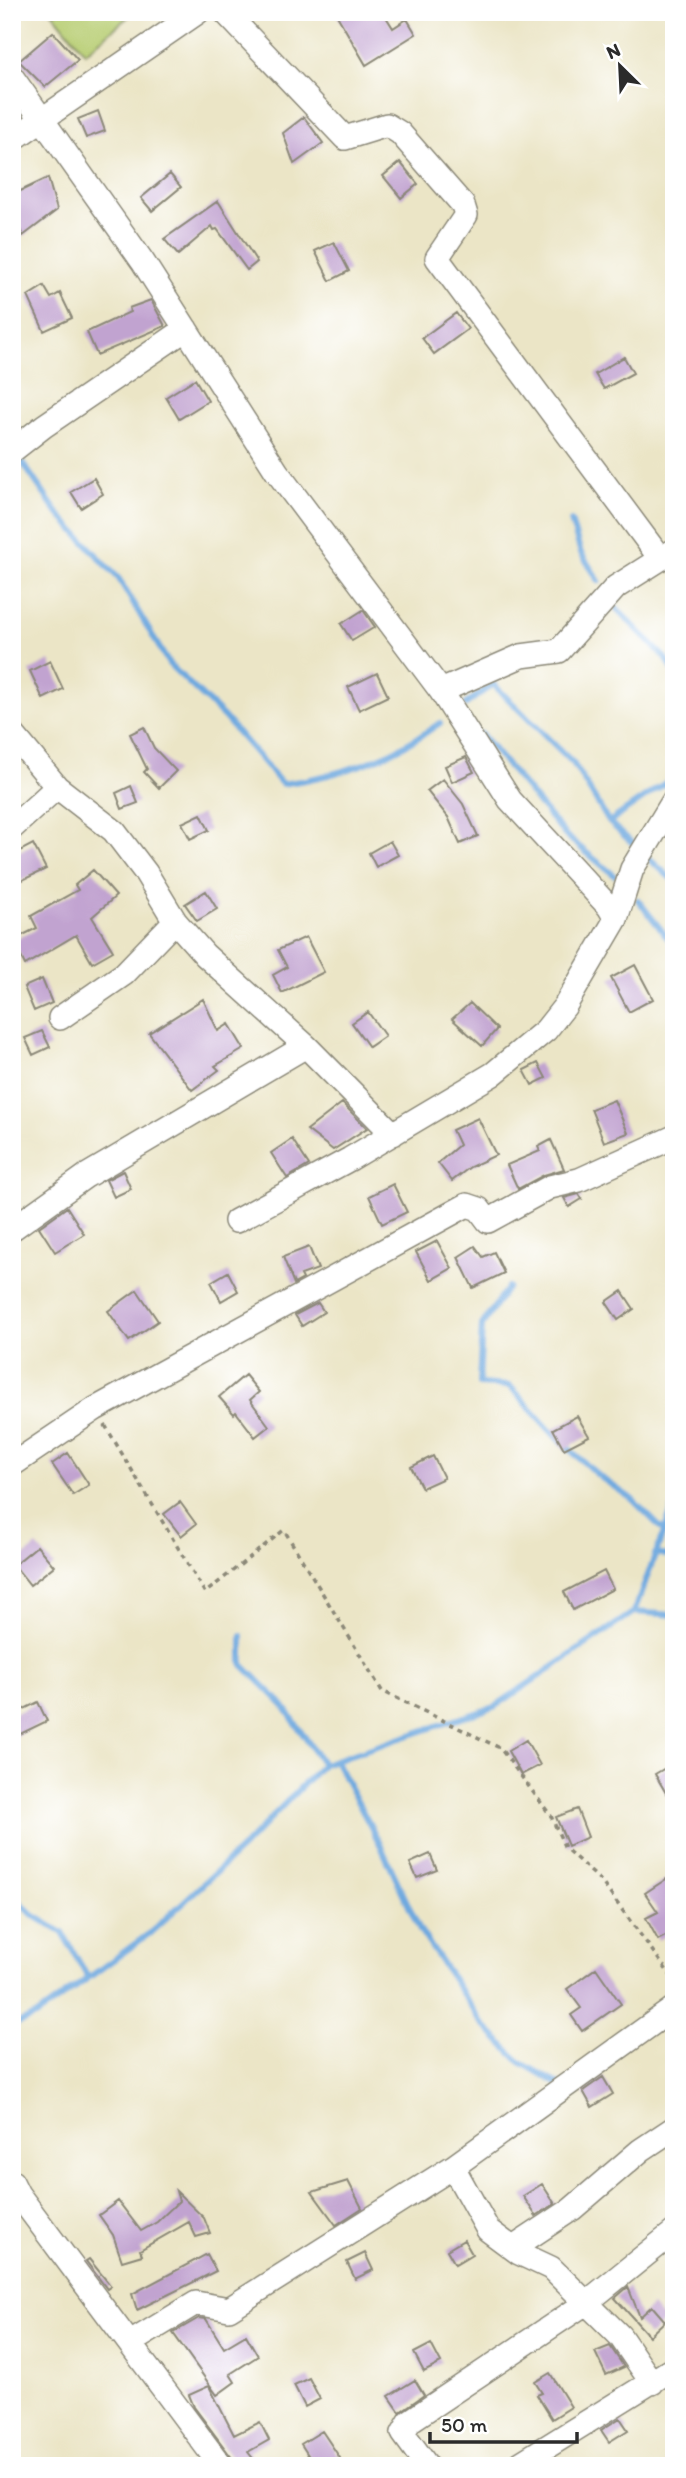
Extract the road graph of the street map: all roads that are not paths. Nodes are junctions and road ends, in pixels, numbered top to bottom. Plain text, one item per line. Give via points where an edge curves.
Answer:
1 (198, 12) edge
2 (225, 12) edge
3 (12, 77) edge
4 (44, 121) junction
5 (12, 140) edge
6 (186, 329) junction
7 (12, 451) edge
8 (667, 554) edge
9 (440, 691) junction
10 (12, 733) edge
11 (57, 787) junction
12 (674, 800) edge
13 (12, 828) edge
14 (616, 919) junction
15 (175, 921) junction
16 (60, 1018) dead end
17 (306, 1046) junction
18 (393, 1134) junction
19 (674, 1137) edge
20 (236, 1221) dead end
21 (12, 1229) edge
22 (12, 1465) edge
23 (674, 2008) edge
24 (674, 2128) edge
25 (453, 2167) junction
26 (12, 2182) edge
27 (674, 2232) edge
28 (513, 2248) junction
29 (586, 2303) junction
30 (130, 2343) junction
31 (666, 2377) edge
32 (220, 2466) edge
33 (427, 2466) edge
34 (516, 2466) edge

1 - 4 street
2 - 8 street via 345,138 387,125 400,133 463,205 466,215 437,258
3 - 4 street
4 - 5 street
4 - 6 street
6 - 7 street
6 - 9 street via 276,471
8 - 9 street via 616,587 559,651 521,656
9 - 14 street via 510,800
10 - 11 street
11 - 13 street
11 - 15 street via 114,831
12 - 14 street via 632,869
14 - 18 street via 546,1030 493,1074
15 - 16 street via 124,974
15 - 17 street via 219,969
17 - 18 street
17 - 21 street via 86,1177
18 - 20 street
19 - 22 street via 579,1180 550,1186 488,1221 467,1205 95,1409
23 - 25 street
24 - 28 street
25 - 28 street via 488,2230
25 - 30 street via 229,2309 196,2303
26 - 30 street
27 - 29 street
28 - 29 street via 551,2268
29 - 31 street
29 - 33 street via 404,2427 405,2438
30 - 32 street
31 - 34 street

